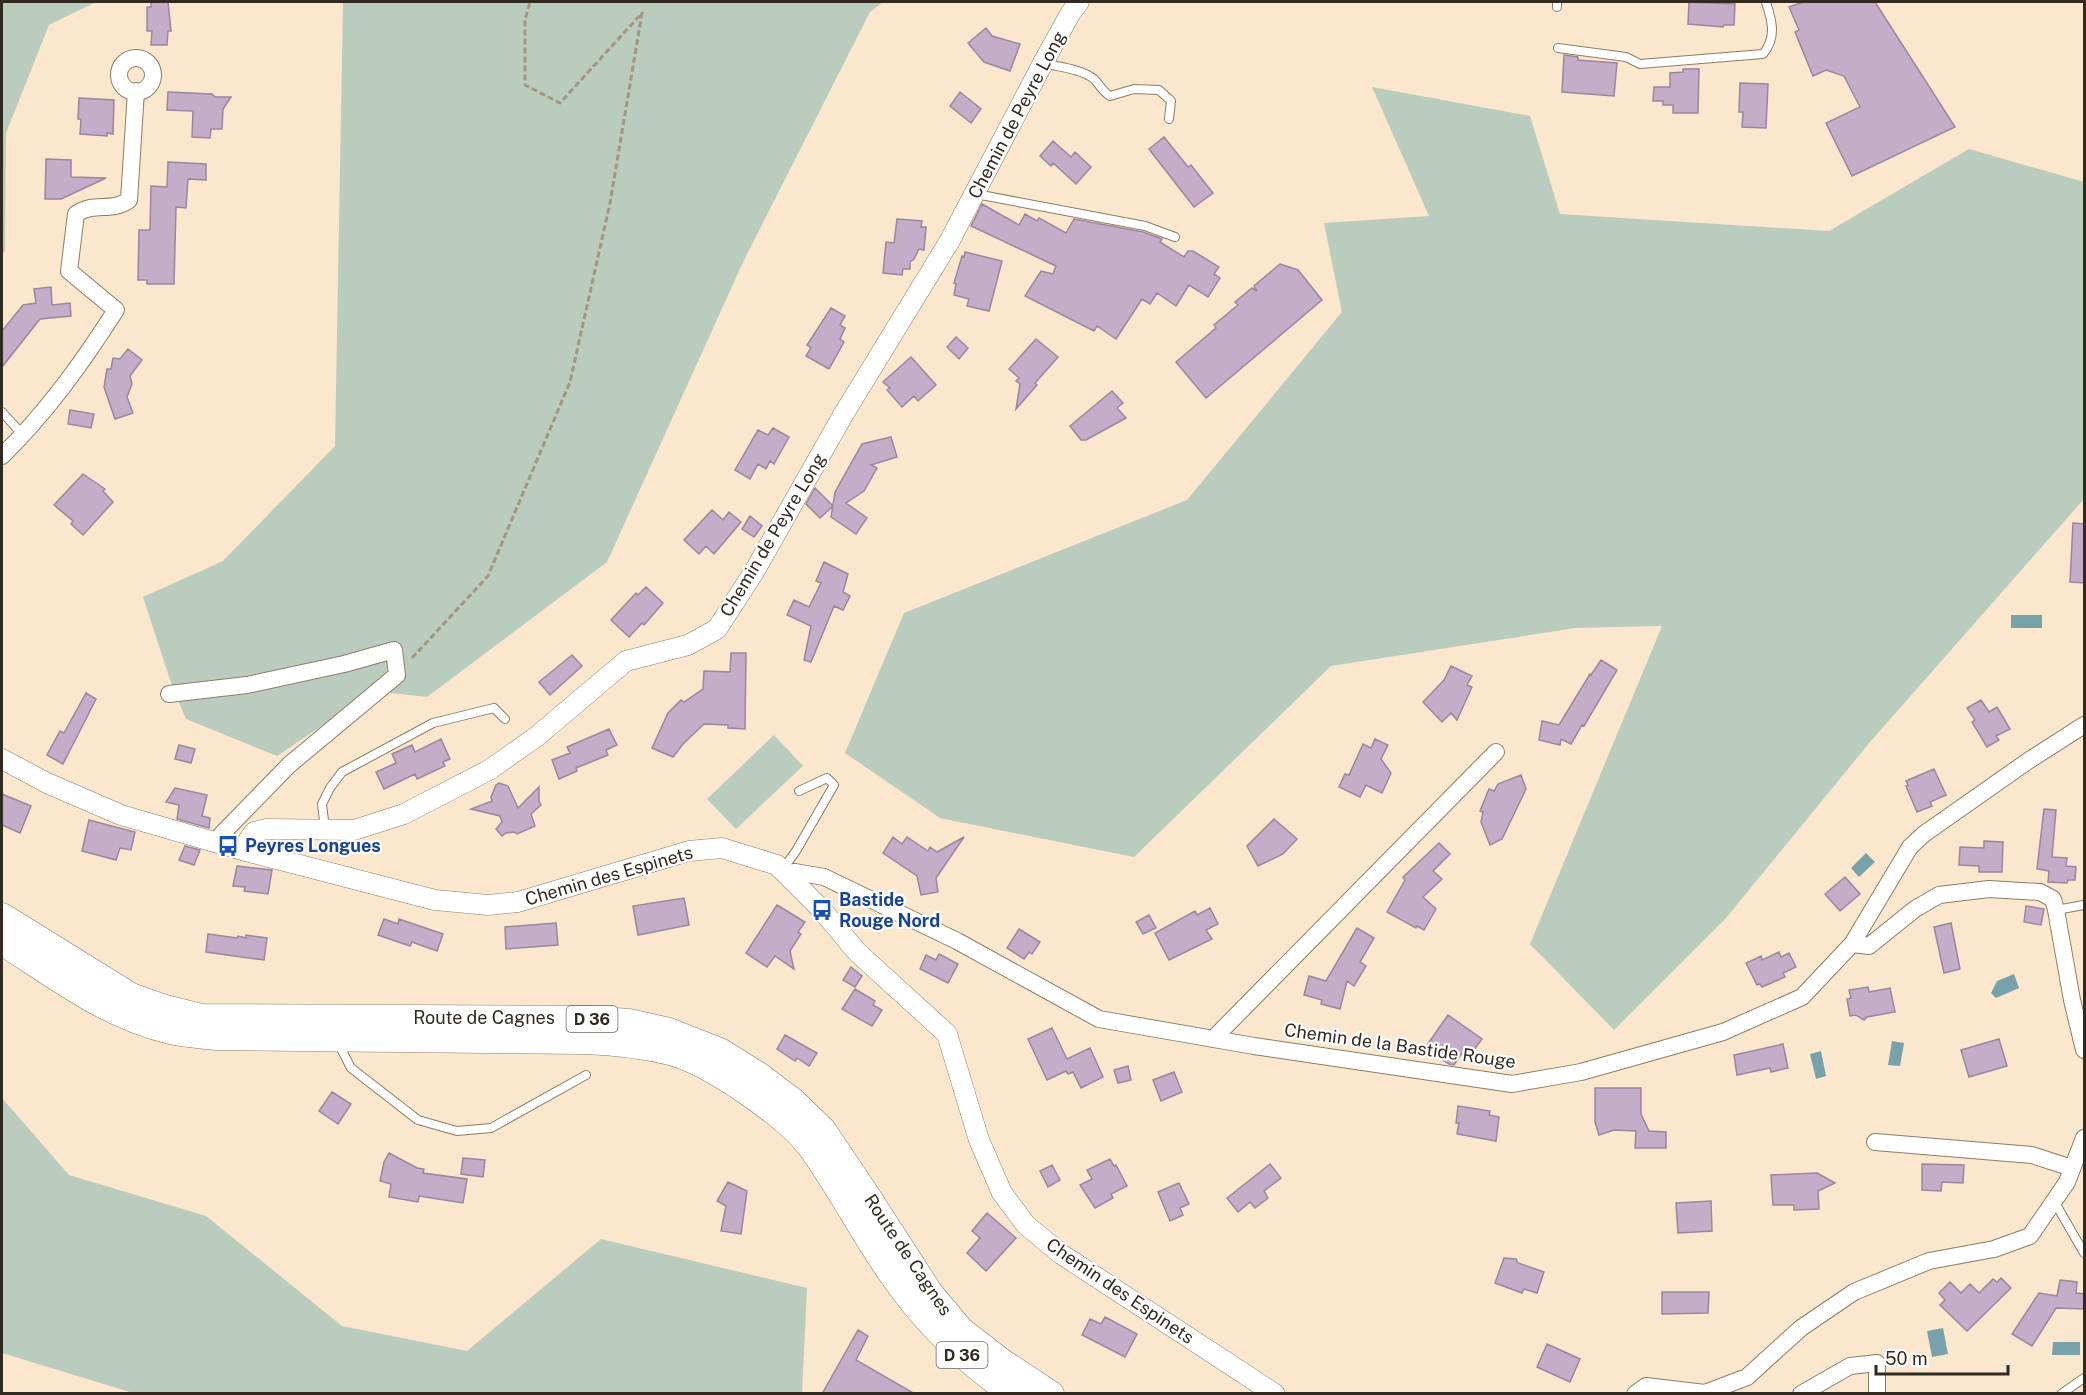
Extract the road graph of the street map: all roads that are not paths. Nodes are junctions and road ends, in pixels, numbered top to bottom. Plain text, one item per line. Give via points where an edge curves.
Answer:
1 (1079, 2) edge
2 (1766, 2) edge
3 (1558, 48) dead end
4 (1043, 63) junction
5 (136, 91) dead end
6 (1169, 119) dead end
7 (976, 194) junction
8 (1174, 237) dead end
9 (2, 412) edge
10 (24, 435) junction
11 (2, 456) edge
12 (169, 694) dead end
13 (506, 719) dead end
14 (2085, 725) edge
15 (1496, 752) dead end
16 (2, 759) edge
17 (799, 791) dead end
18 (326, 830) junction
19 (214, 842) junction
20 (242, 850) junction
21 (784, 871) junction
22 (2085, 905) edge
23 (2056, 910) junction
24 (2, 916) edge
25 (2, 942) edge
26 (1852, 944) junction
27 (335, 1038) junction
28 (1213, 1039) junction
29 (2085, 1050) edge
30 (586, 1075) dead end
31 (2085, 1138) edge
32 (1875, 1142) dead end
33 (2072, 1168) junction
34 (2054, 1201) junction
35 (2085, 1253) edge
36 (2085, 1378) edge
37 (1012, 1394) edge
38 (1051, 1394) edge
39 (1275, 1394) edge
40 (1635, 1394) edge
41 (1801, 1394) edge
42 (1877, 1394) edge
43 (2061, 1394) edge

1 - 4 street, Chemin de Peyre Long
2 - 3 lane via 1773,27 1770,46 1763,54 1640,64 1626,57
4 - 6 lane via 1093,78 1110,96 1134,89 1159,90 1171,101
4 - 7 street, Chemin de Peyre Long
5 - 10 street via 129,200 120,206 86,207 76,214 69,271 116,310 78,368
7 - 8 lane via 1145,226
7 - 18 street, Chemin de Peyre Long via 717,629 688,645 626,661 536,737 478,776 404,814 354,830
9 - 10 lane
10 - 11 street
12 - 19 street via 247,685 394,650 397,675 289,765
13 - 18 lane via 494,708 433,723 342,772 322,804
14 - 26 street, Chemin de la Bastide Rouge via 2028,761 1910,847
15 - 28 street
16 - 19 street, Chemin des Espinets via 121,815
17 - 21 lane via 827,778 834,785
18 - 20 street, Chemin de Peyre Long via 254,832
19 - 20 street, Chemin des Espinets
20 - 21 street, Chemin des Espinets via 435,900 488,904 518,902 689,851 722,848 777,865
21 - 28 street, Chemin de la Bastide Rouge via 824,877 957,941 1099,1019
21 - 39 street, Chemin des Espinets via 857,952 947,1034 984,1151 1002,1193 1026,1225 1061,1254
22 - 23 lane
23 - 26 street via 2053,899 2040,892 1989,889 1939,895 1869,946
23 - 29 street via 2075,1018
24 - 38 main road, Route de Cagnes / D 36 via 131,996 202,1017 589,1019 669,1031 720,1051 760,1076 823,1130 930,1293 961,1330
25 - 27 main road, Route de Cagnes / D 36 via 85,995 131,1019 172,1032 217,1037
26 - 28 street, Chemin de la Bastide Rouge via 1803,997 1723,1032 1581,1072 1512,1084
27 - 30 lane via 351,1068 417,1120 457,1131 491,1128
27 - 37 main road, Route de Cagnes / D 36 via 627,1043 673,1052 716,1072 781,1118 810,1147 918,1310 949,1344
31 - 33 street
32 - 33 street via 2032,1155
33 - 34 street
34 - 35 lane
34 - 40 street via 2030,1236 1994,1249 1929,1261 1854,1292 1801,1328 1747,1377 1705,1393 1646,1386
36 - 43 lane
41 - 42 street via 1850,1366 1877,1362

